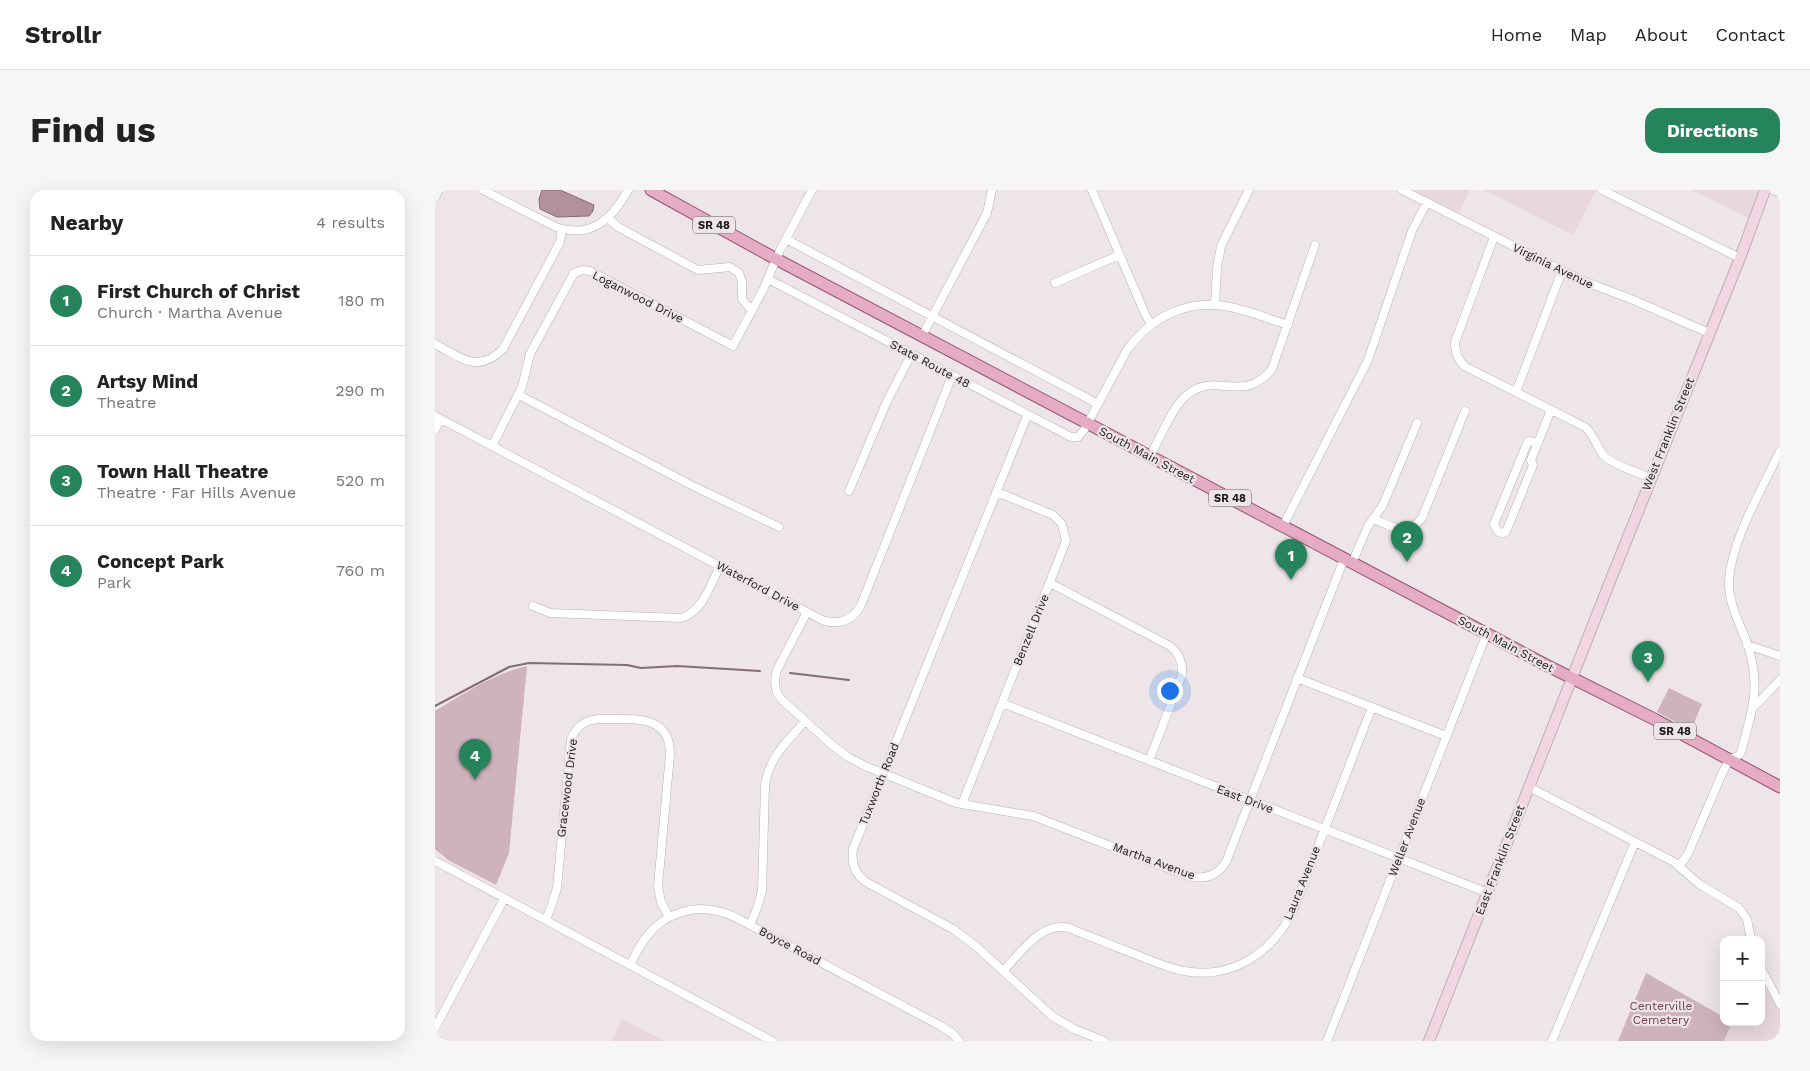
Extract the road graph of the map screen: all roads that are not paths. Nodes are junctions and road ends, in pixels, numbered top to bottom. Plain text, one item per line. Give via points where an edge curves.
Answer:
1 (439, 190) edge
2 (483, 190) edge
3 (628, 190) edge
4 (651, 190) edge
5 (813, 190) edge
6 (992, 190) edge
7 (1101, 190) edge
8 (1249, 190) edge
9 (1402, 190) edge
10 (1602, 190) edge
11 (1765, 190) edge
12 (1773, 190) edge
13 (1092, 192) edge
14 (1780, 193) edge
15 (435, 197) edge
16 (1427, 202) junction
17 (608, 218) junction
18 (563, 229) junction
19 (1494, 237) junction
20 (786, 240) junction
21 (1315, 245) dead end
22 (1119, 255) junction
23 (1740, 258) junction
24 (776, 259) junction
25 (1562, 271) junction
26 (768, 279) junction
27 (1055, 283) dead end
28 (1215, 304) junction
29 (752, 311) junction
30 (933, 317) junction
31 (1151, 324) junction
32 (1288, 325) junction
33 (1709, 333) junction
34 (922, 336) junction
35 (435, 344) edge
36 (911, 355) junction
37 (952, 376) junction
38 (1516, 392) junction
39 (519, 395) junction
40 (1098, 404) junction
41 (1551, 410) junction
42 (1465, 411) dead end
43 (1027, 416) junction
44 (438, 418) edge
45 (1087, 423) junction
46 (1417, 424) dead end
47 (435, 430) edge
48 (1538, 442) junction
49 (492, 446) junction
50 (1780, 451) edge
51 (1150, 456) junction
52 (1651, 478) junction
53 (849, 491) dead end
54 (997, 492) junction
55 (1373, 519) junction
56 (1283, 526) junction
57 (779, 527) dead end
58 (1348, 561) junction
59 (720, 566) junction
60 (1050, 583) junction
61 (533, 606) dead end
62 (807, 612) junction
63 (1487, 633) junction
64 (1747, 645) junction
65 (1780, 656) edge
66 (1297, 678) junction
67 (1571, 679) junction
68 (1780, 680) edge
69 (1002, 703) junction
70 (1372, 707) junction
71 (1753, 708) junction
72 (805, 721) junction
73 (1447, 736) junction
74 (1729, 760) junction
75 (1149, 761) junction
76 (883, 774) junction
77 (1780, 786) edge
78 (1529, 787) junction
79 (1250, 801) junction
80 (962, 804) junction
81 (1324, 830) junction
82 (1635, 842) junction
83 (1398, 859) junction
84 (435, 861) edge
85 (1679, 866) junction
86 (1488, 893) junction
87 (504, 899) junction
88 (669, 917) junction
89 (545, 920) junction
90 (750, 925) junction
91 (1750, 936) edge
92 (630, 965) junction
93 (1003, 971) junction
94 (1765, 976) edge
95 (1780, 1004) edge
96 (435, 1028) edge
97 (1095, 1039) edge
98 (772, 1041) edge
99 (959, 1041) edge
100 (1104, 1041) edge
101 (1327, 1041) edge
102 (1429, 1041) edge
103 (1552, 1041) edge

1 - 15 street
2 - 18 street
3 - 17 street
4 - 24 main road, SR 48
5 - 20 street, Loganwood Drive
6 - 30 street via 987,213
7 - 13 street
8 - 28 street via 1221,246
9 - 16 street, Virginia Avenue
10 - 23 street
11 - 23 main road, West Franklin Street
12 - 14 street
13 - 22 street
16 - 19 street, Virginia Avenue
16 - 56 street via 1412,231 1364,370
17 - 18 street via 587,229
17 - 29 street via 618,227 698,270 730,267 739,273 742,299
18 - 35 street via 560,242 508,341 495,357 482,363 472,363
19 - 25 street, Virginia Avenue
19 - 38 street via 1455,342 1462,364
20 - 24 street, Loganwood Drive
20 - 30 street
21 - 32 street
22 - 27 street
22 - 31 street
23 - 33 main road, West Franklin Street
24 - 26 street, Loganwood Drive
24 - 34 main road, South Main Street / SR 48
25 - 33 street, Virginia Avenue
25 - 38 street
26 - 29 street, Loganwood Drive
26 - 36 street, State Route 48
28 - 31 street via 1183,308
28 - 32 street
29 - 39 street, Loganwood Drive via 733,346 591,272 576,271 570,276 529,354
30 - 34 street
30 - 40 street
31 - 40 street via 1127,350
32 - 51 street via 1276,362 1267,376 1249,386 1208,385 1189,393 1178,404
33 - 52 main road, West Franklin Street
34 - 45 main road, South Main Street / SR 48
36 - 37 street, State Route 48
36 - 53 street via 887,401
37 - 43 street, State Route 48
37 - 62 street, Waterford Drive via 858,610 849,619 837,622 824,621
38 - 41 street
39 - 49 street, Loganwood Drive
39 - 57 street
40 - 45 street
41 - 48 street
41 - 52 street via 1591,431 1607,458
42 - 55 street via 1422,518 1415,526 1401,530
43 - 45 street, State Route 48 via 1071,437 1078,437
43 - 54 street, Tuxworth Road
44 - 47 street
44 - 49 street, Waterford Drive
45 - 51 main road, South Main Street / SR 48
46 - 55 street, Martha Avenue via 1383,506
48 - 48 street via 1531,460 1533,466 1506,532 1498,532 1494,524 1528,441
49 - 59 street, Waterford Drive
50 - 64 street via 1739,539 1730,576 1730,594
51 - 56 main road, South Main Street / SR 48
52 - 67 main road, West Franklin Street
54 - 60 street, Benzell Drive via 1049,513 1062,524 1066,535 1065,547
54 - 76 street, Tuxworth Road
55 - 58 street, Martha Avenue
56 - 58 main road, South Main Street / SR 48
58 - 63 main road, South Main Street / SR 48
58 - 66 street, Martha Avenue
59 - 61 street via 696,610 681,618 550,613
59 - 62 street, Waterford Drive
60 - 69 street, Benzell Drive
60 - 75 street via 1170,646 1179,656 1182,675
62 - 72 street, Martha Avenue via 777,670 775,684 781,699
63 - 67 main road, South Main Street / SR 48
63 - 73 street, Weller Avenue
64 - 65 street
64 - 71 street via 1755,679
66 - 70 street
66 - 79 street, Martha Avenue
67 - 74 main road, SR 48
67 - 78 main road, East Franklin Street
68 - 71 street
69 - 75 street, East Drive
69 - 80 street, Benzell Drive
70 - 73 street
70 - 81 street, Laura Avenue
71 - 74 street via 1741,752
72 - 76 street, Martha Avenue via 848,757
72 - 90 street via 776,755 768,770 762,891
73 - 83 street, Weller Avenue
74 - 77 main road, SR 48
74 - 85 street via 1688,854
75 - 79 street, East Drive
76 - 80 street, Martha Avenue
76 - 93 street, Tuxworth Road via 853,849 852,862 857,874 953,929
78 - 82 street
78 - 86 main road, East Franklin Street
79 - 80 street, Martha Avenue via 1226,862 1213,875 1199,878 1033,816
79 - 81 street, East Drive
81 - 83 street, East Drive
81 - 93 street, Laura Avenue via 1283,930 1267,948 1240,965 1219,971 1183,971 1062,926 1043,931
82 - 85 street
82 - 103 street
83 - 86 street, East Drive
83 - 101 street, Weller Avenue
84 - 87 street
85 - 91 street via 1699,884 1739,908 1747,919
86 - 102 main road, East Franklin Street
87 - 89 street
87 - 96 street
88 - 89 street, Gracewood Drive via 661,902 659,886 670,754 668,737 660,727 650,722 592,719 580,725 571,739 557,888
88 - 90 street, Boyce Road via 690,910 708,909
88 - 92 street, Boyce Road via 646,937
89 - 92 street
90 - 99 street, Boyce Road via 939,1025
92 - 98 street
93 - 97 street, Tuxworth Road via 1051,1016
94 - 95 street
97 - 100 street, Tuxworth Road

